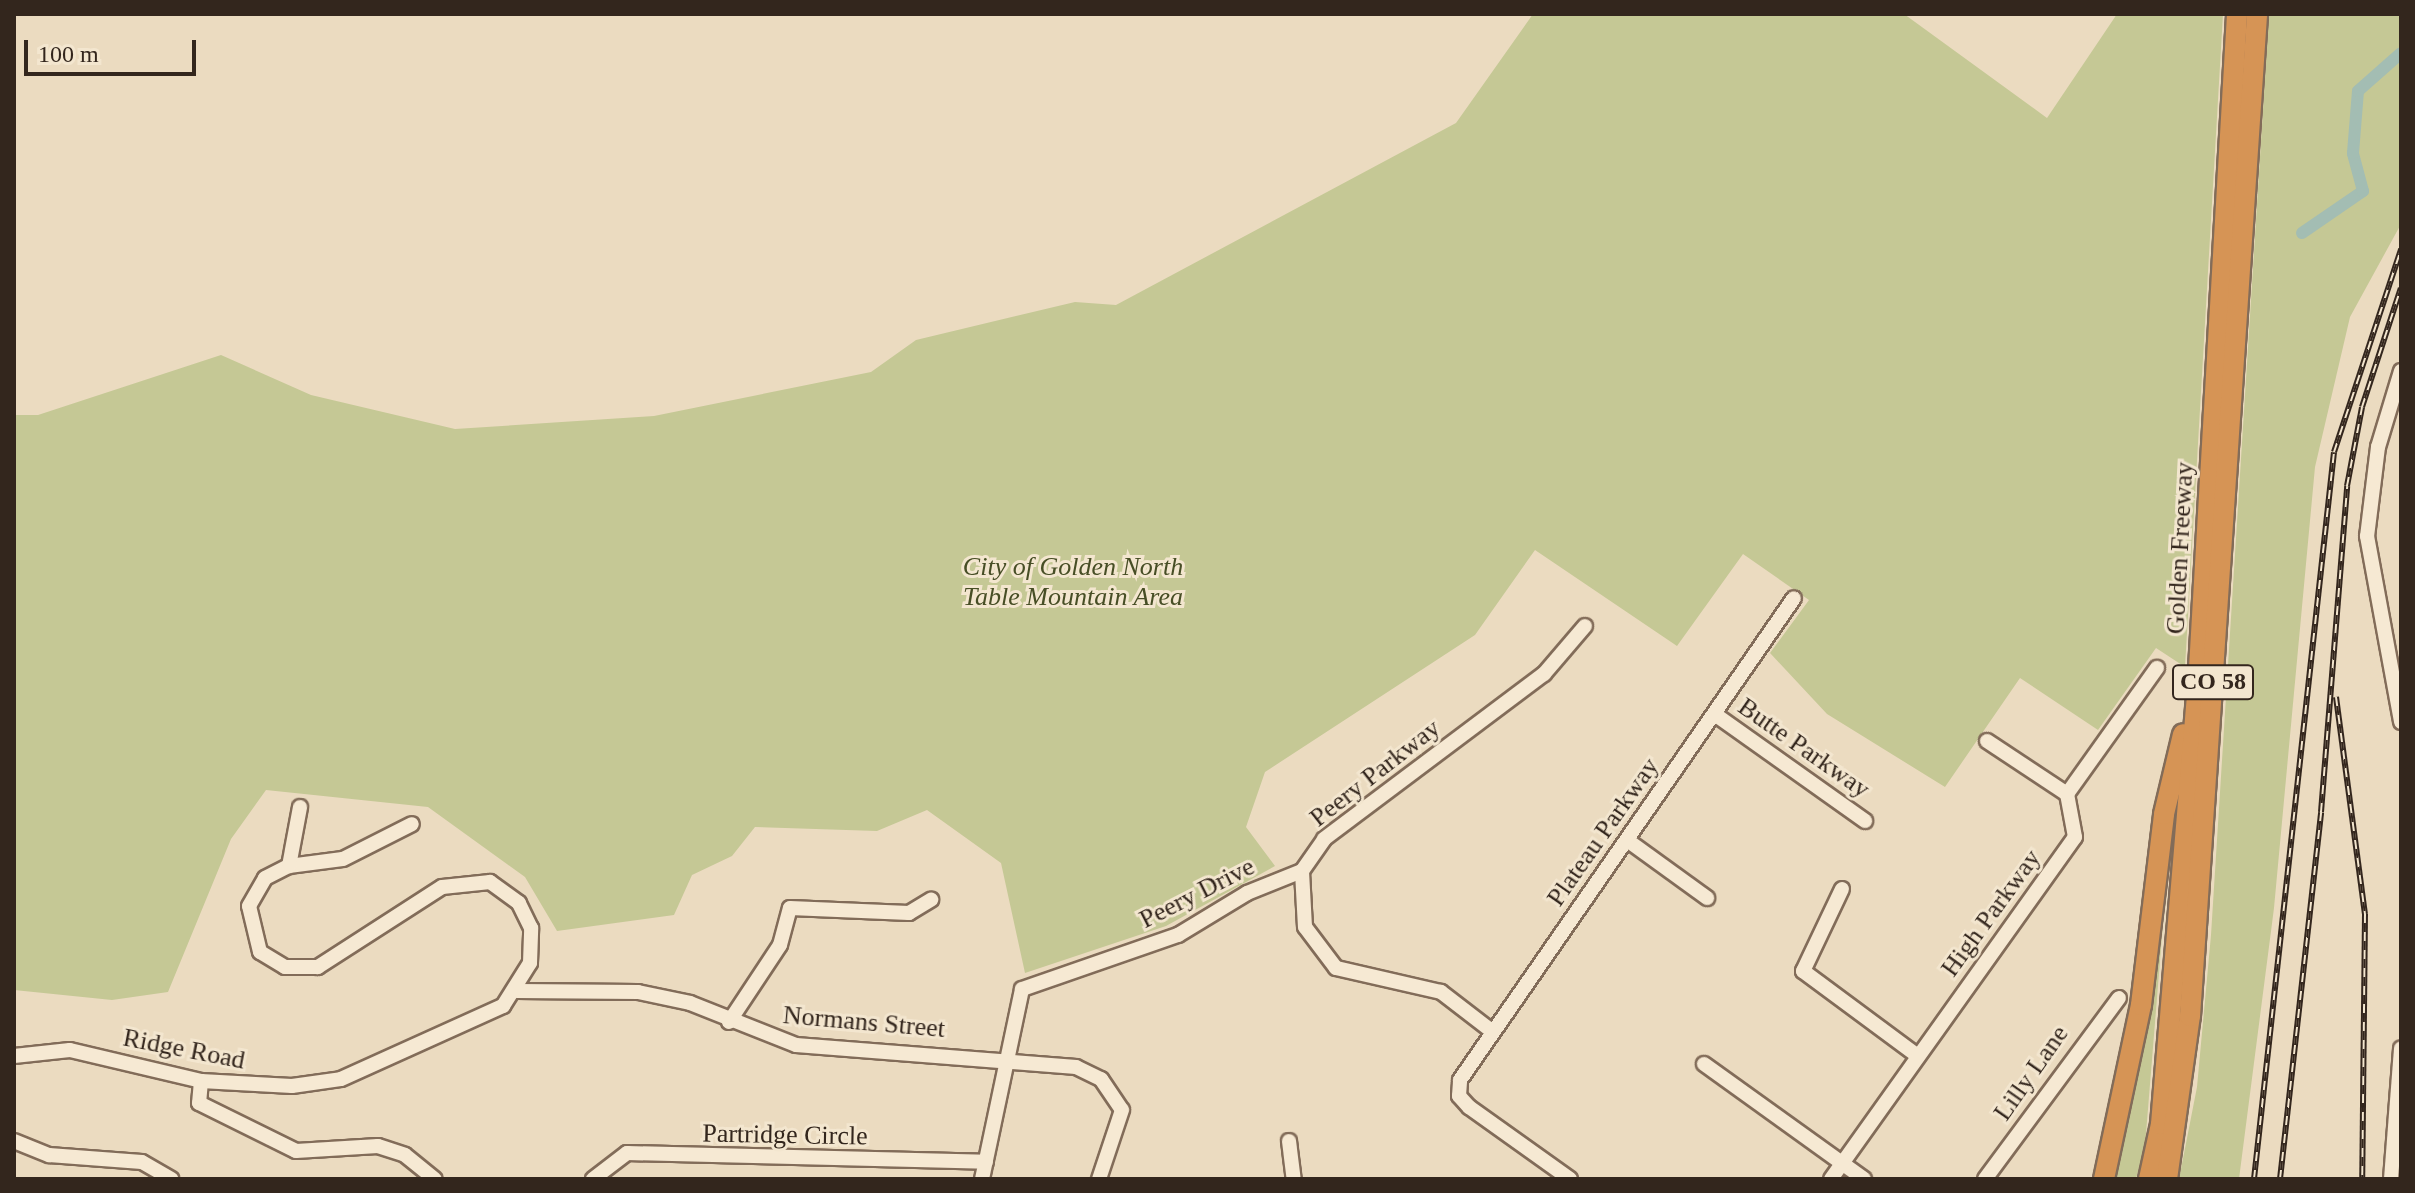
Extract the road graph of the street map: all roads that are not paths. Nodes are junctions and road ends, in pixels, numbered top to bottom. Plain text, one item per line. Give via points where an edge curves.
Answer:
1 (2237, 14) edge
2 (2257, 14) edge
3 (2401, 371) edge
4 (1794, 598) dead end
5 (1585, 626) dead end
6 (2157, 668) dead end
7 (2199, 668) junction
8 (1716, 715) junction
9 (2401, 722) edge
10 (1987, 741) dead end
11 (2067, 794) junction
12 (300, 807) dead end
13 (1865, 821) dead end
14 (412, 824) dead end
15 (1627, 840) junction
16 (289, 866) junction
17 (1302, 871) junction
18 (1842, 889) dead end
19 (1707, 898) dead end
20 (931, 900) dead end
21 (524, 993) junction
22 (2119, 998) dead end
23 (729, 1022) junction
24 (1493, 1032) junction
25 (2401, 1048) edge
26 (14, 1056) edge
27 (1918, 1056) junction
28 (1009, 1058) junction
29 (1704, 1064) dead end
30 (201, 1081) junction
31 (14, 1141) edge
32 (1289, 1141) dead end
33 (2397, 1144) edge
34 (986, 1162) junction
35 (1842, 1163) junction
36 (171, 1179) edge
37 (435, 1179) edge
38 (593, 1179) edge
39 (982, 1179) edge
40 (1099, 1179) edge
41 (1294, 1179) edge
42 (1570, 1179) edge
43 (1831, 1179) edge
44 (1864, 1179) edge
45 (1985, 1179) edge
46 (2104, 1179) edge
47 (2149, 1179) edge
48 (2167, 1179) edge
49 (2391, 1179) edge

1 - 7 highway, Golden Freeway / CO 58
2 - 48 highway, Golden Freeway / CO 58 via 2190,1016
3 - 9 street via 2372,478 2368,564
4 - 8 street, Plateau Parkway
5 - 17 street, Peery Parkway via 1544,674 1324,839
6 - 11 street
7 - 46 highway via 2164,814 2141,1005
7 - 47 highway, Golden Freeway / CO 58 via 2161,1124
8 - 13 street, Butte Parkway
8 - 15 street, Plateau Parkway
10 - 11 street
11 - 27 street, High Parkway via 2075,837
12 - 16 street
14 - 16 street via 343,859
15 - 19 street
15 - 24 street, Plateau Parkway
16 - 21 street via 259,884 247,917 260,952 275,963 318,967 442,887 479,880 509,893 531,928
17 - 24 street via 1305,927 1336,968 1441,992
17 - 28 street, Peery Drive via 1247,893 1178,935 1022,989
18 - 27 street via 1803,971
20 - 23 street via 909,913 790,908 780,945
21 - 23 street, Normans Street via 638,992 690,1003
21 - 30 street, Ridge Road via 341,1079 236,1087
22 - 45 street, Lilly Lane
23 - 28 street, Normans Street via 796,1045
24 - 42 street, Plateau Parkway via 1460,1080 1459,1096
25 - 33 street
26 - 30 street, Ridge Road via 70,1050
27 - 35 street, High Parkway
28 - 34 street
28 - 40 street via 1076,1067 1109,1088 1121,1124
29 - 35 street
30 - 37 street via 199,1103 296,1151 378,1146 405,1155
31 - 36 street via 49,1155 142,1162
32 - 41 street
33 - 49 street
34 - 38 street, Partridge Circle via 627,1153
34 - 39 street
35 - 43 street, High Parkway
35 - 44 street

